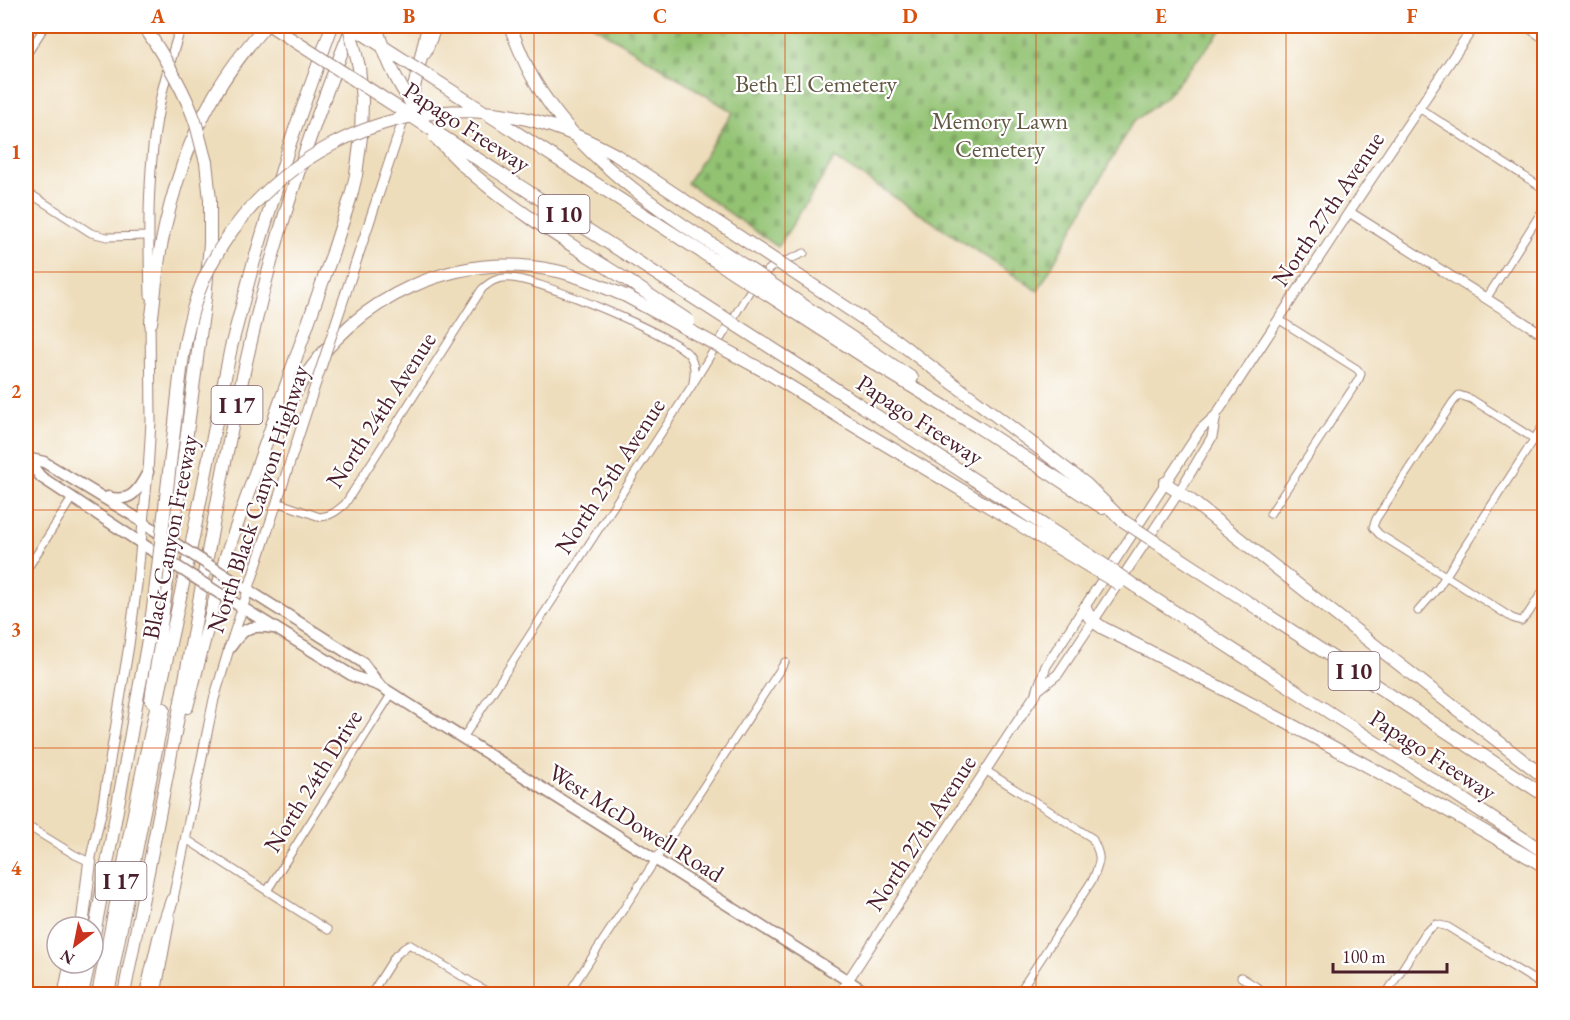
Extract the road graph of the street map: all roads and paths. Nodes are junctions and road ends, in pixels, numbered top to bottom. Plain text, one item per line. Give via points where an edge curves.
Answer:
1 (45, 26) edge
2 (144, 26) edge
3 (181, 26) edge
4 (265, 26) edge
5 (271, 26) edge
6 (332, 26) edge
7 (351, 26) edge
8 (376, 26) edge
9 (428, 26) edge
10 (437, 26) edge
11 (510, 26) edge
12 (1474, 26) edge
13 (1525, 26) edge
14 (1545, 39) edge
15 (26, 56) edge
16 (413, 92) junction
17 (1419, 108) junction
18 (1545, 189) edge
19 (26, 191) edge
20 (1545, 208) edge
21 (1349, 212) junction
22 (148, 236) junction
23 (804, 253) dead end
24 (1486, 299) junction
25 (1278, 319) junction
26 (151, 323) junction
27 (1545, 335) edge
28 (882, 364) junction
29 (768, 373) junction
30 (223, 384) junction
31 (693, 384) junction
32 (1216, 415) junction
33 (1545, 424) edge
34 (1536, 440) junction
35 (148, 472) junction
36 (256, 472) junction
37 (1165, 483) junction
38 (1179, 492) junction
39 (99, 496) junction
40 (72, 498) junction
41 (277, 502) junction
42 (1270, 514) dead end
43 (1122, 520) junction
44 (143, 522) junction
45 (140, 543) junction
46 (1094, 564) junction
47 (26, 571) edge
48 (1446, 576) junction
49 (1545, 588) edge
50 (249, 591) junction
51 (243, 608) junction
52 (1085, 608) junction
53 (1418, 611) dead end
54 (1094, 622) junction
55 (277, 629) junction
56 (229, 649) junction
57 (784, 662) dead end
58 (380, 686) junction
59 (1036, 692) junction
60 (392, 693) junction
61 (463, 738) junction
62 (143, 768) junction
63 (985, 770) junction
64 (1545, 777) edge
65 (164, 795) junction
66 (1545, 795) edge
67 (26, 825) edge
68 (186, 839) junction
69 (1545, 852) edge
70 (656, 860) junction
71 (90, 861) junction
72 (1545, 866) edge
73 (267, 891) junction
74 (172, 900) junction
75 (79, 915) edge
76 (83, 915) edge
77 (98, 915) edge
78 (328, 930) dead end
79 (67, 975) edge
80 (76, 975) edge
81 (86, 975) edge
82 (1241, 977) dead end
83 (847, 981) junction
84 (1545, 986) edge
85 (63, 994) edge
86 (74, 994) edge
87 (82, 994) edge
88 (99, 994) edge
89 (108, 994) edge
90 (124, 994) edge
91 (146, 994) edge
92 (156, 994) edge
93 (371, 994) edge
94 (491, 994) edge
95 (568, 994) edge
96 (839, 994) edge
97 (869, 994) edge
98 (1018, 994) edge
99 (1268, 994) edge
100 (1386, 994) edge

1 - 15 street
2 - 62 highway, bridge via 182,89 195,121 206,162 210,244 206,299
3 - 22 main road via 157,120
4 - 26 highway via 214,95 189,150 164,232
5 - 46 highway, Papago Freeway / I 10, bridge via 857,403
6 - 30 highway, Black Canyon Freeway / I 17 via 268,212
7 - 28 highway, Papago Freeway / I 10, bridge
7 - 36 highway, bridge via 362,100 356,175
7 - 65 highway, Black Canyon Freeway / I 17 via 293,189 255,323
8 - 29 highway, bridge via 405,95 434,135 482,182 521,212
9 - 16 highway
10 - 16 main road, North Black Canyon Highway
11 - 28 highway, bridge via 534,79 556,113 611,172
12 - 17 main road, North 27th Avenue
13 - 14 street
16 - 41 main road, North Black Canyon Highway, bridge
17 - 18 street
17 - 21 main road, North 27th Avenue
19 - 22 street via 91,233 107,237
20 - 24 street
21 - 24 main road
21 - 25 main road, North 27th Avenue
22 - 26 main road
23 - 31 street, North 25th Avenue via 772,267 757,279
24 - 27 main road
25 - 32 main road, North 27th Avenue
25 - 42 street via 1361,374
26 - 35 main road
28 - 43 highway, Papago Freeway / I 10
29 - 36 highway, bridge via 648,306 591,282 533,267 471,268 415,284 382,301 351,324 302,383
29 - 46 highway
30 - 62 highway, Black Canyon Freeway / I 17
30 - 89 highway via 227,392
31 - 41 street, North 24th Avenue via 690,357 674,342 526,280 495,279 482,289 345,504 320,517
31 - 61 street, North 25th Avenue
32 - 37 main road, North 27th Avenue via 1201,429
32 - 38 main road, North 27th Avenue via 1212,437
33 - 34 street
34 - 48 street
34 - 48 street via 1471,399 1459,395 1453,402 1373,527
35 - 39 main road via 138,490 127,498
35 - 44 main road
36 - 65 highway via 226,556
37 - 38 highway
37 - 52 main road, North 27th Avenue
38 - 54 main road, North 27th Avenue
38 - 64 highway
39 - 40 main road, West McDowell Road via 44,462 26,458 41,477
39 - 44 main road, West McDowell Road
40 - 45 main road, West McDowell Road
40 - 47 street
41 - 50 main road, North Black Canyon Highway
43 - 66 highway, Papago Freeway / I 10, bridge
43 - 77 highway, bridge via 1086,484 897,341 585,138 512,115 478,112 441,113 377,125 347,137 281,177 224,242 202,285 190,324 179,389 153,609
44 - 45 main road
44 - 50 main road, West McDowell Road, bridge
45 - 51 main road, West McDowell Road, bridge
45 - 71 main road via 127,656
46 - 69 highway, Papago Freeway / I 10, bridge
48 - 49 street via 1521,621
48 - 53 street
50 - 51 main road, North Black Canyon Highway
50 - 58 main road, West McDowell Road via 362,662
51 - 55 main road, West McDowell Road
51 - 56 main road, North Black Canyon Highway
52 - 54 highway
52 - 59 main road, North 27th Avenue via 1046,666
54 - 59 main road, North 27th Avenue via 1058,674
54 - 72 highway via 1384,773
55 - 56 main road via 248,628
55 - 58 main road, West McDowell Road via 353,676
56 - 68 main road, North Black Canyon Highway via 214,699
57 - 70 street
58 - 60 main road, West McDowell Road
59 - 63 main road, North 27th Avenue
60 - 61 main road, West McDowell Road
60 - 73 street, North 24th Drive
61 - 70 main road, West McDowell Road
62 - 88 highway, Black Canyon Freeway / I 17
63 - 83 main road, North 27th Avenue
63 - 98 street via 1092,838 1100,862 1094,879
65 - 90 highway, Black Canyon Freeway / I 17
67 - 71 street
68 - 73 street
68 - 74 main road, North Black Canyon Highway
70 - 83 main road, West McDowell Road
70 - 95 street
71 - 75 main road
71 - 76 highway
73 - 78 street
74 - 91 highway
74 - 92 main road, North Black Canyon Highway
79 - 85 main road
80 - 86 highway
81 - 87 highway
82 - 99 street
83 - 96 main road, North 27th Avenue
83 - 97 main road, West McDowell Road
84 - 100 street via 1448,927 1436,924 1426,932
93 - 94 street via 395,956 409,944

